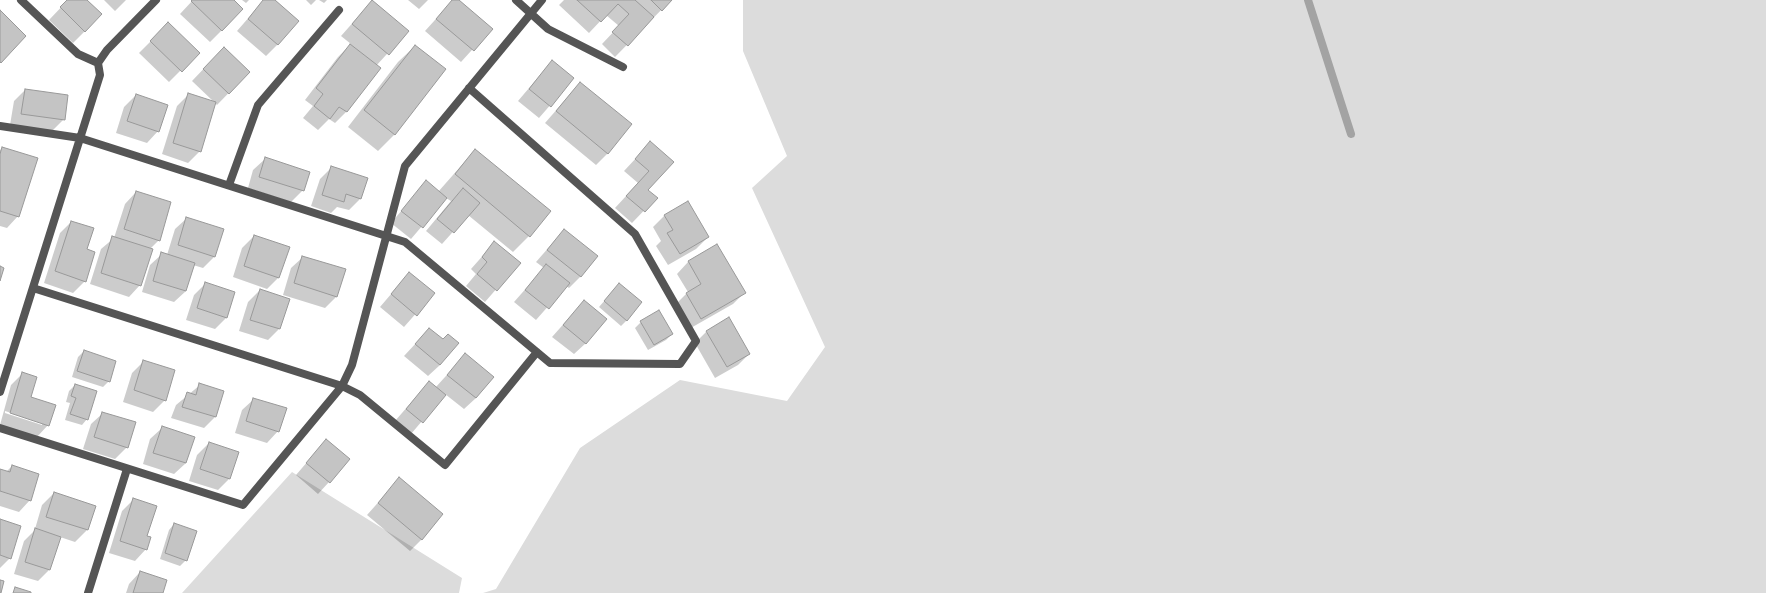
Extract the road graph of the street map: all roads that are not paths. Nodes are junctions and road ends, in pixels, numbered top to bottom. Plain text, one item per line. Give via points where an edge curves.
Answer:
1 (21, 0) edge
2 (156, 0) edge
3 (516, 0) edge
4 (542, 0) edge
5 (338, 10) dead end
6 (530, 13) junction
7 (98, 63) junction
8 (623, 67) dead end
9 (469, 88) junction
10 (0, 126) edge
11 (80, 138) junction
12 (229, 185) junction
13 (386, 236) junction
14 (33, 288) junction
15 (537, 352) junction
16 (342, 386) junction
17 (0, 392) edge
18 (0, 428) edge
19 (127, 469) junction
20 (88, 593) edge

1 - 7 street via 78,54
2 - 7 street via 107,50
3 - 6 street
4 - 6 street
5 - 12 street via 258,104
6 - 8 street via 548,29
6 - 9 street
7 - 11 street via 100,75
9 - 13 street via 405,166
9 - 15 street via 635,234 696,341 680,364 550,363
10 - 11 street
11 - 12 street
11 - 14 street
12 - 13 street
13 - 15 street via 404,242
13 - 16 street via 352,365
14 - 16 street
14 - 17 street
15 - 16 street via 446,465 360,395
16 - 19 street via 243,506
18 - 19 street
19 - 20 street

